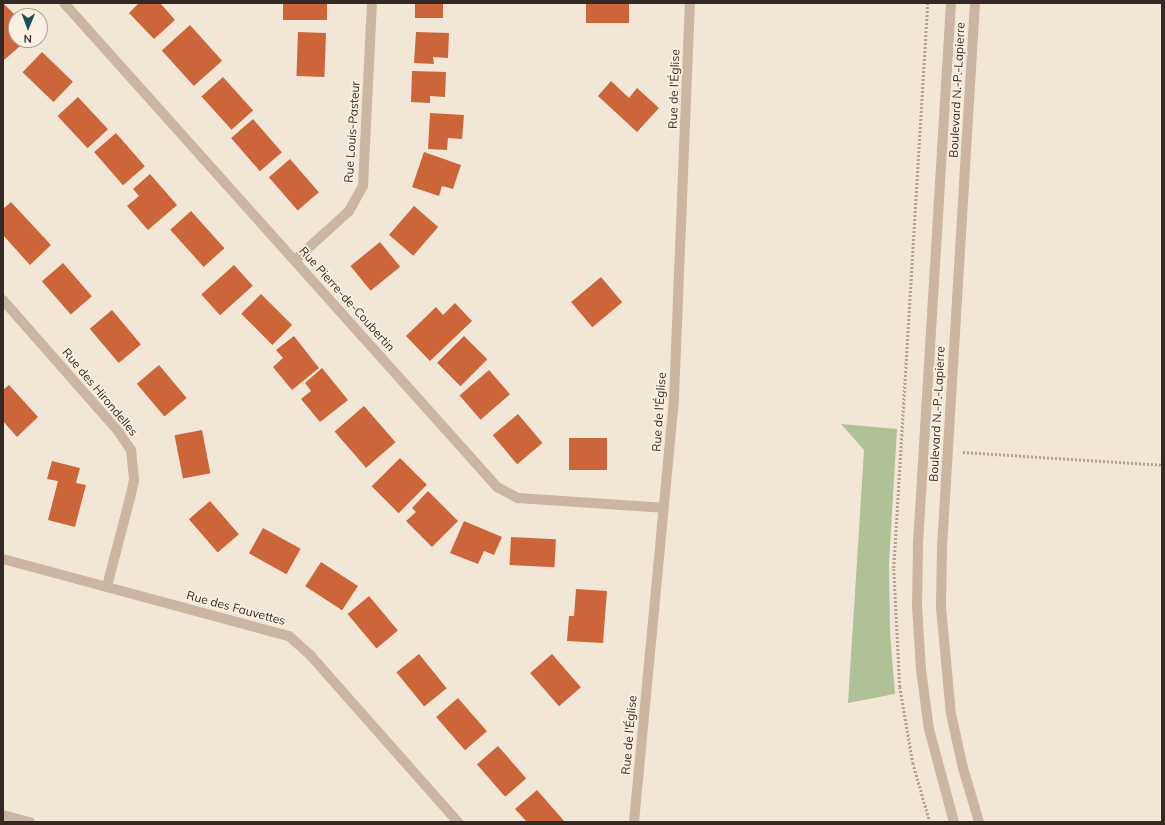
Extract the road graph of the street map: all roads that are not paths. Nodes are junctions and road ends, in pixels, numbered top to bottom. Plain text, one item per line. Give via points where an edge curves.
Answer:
1 (64, 3) edge
2 (372, 3) edge
3 (690, 3) edge
4 (952, 3) edge
5 (975, 3) edge
6 (295, 260) junction
7 (3, 300) edge
8 (663, 508) junction
9 (3, 559) edge
10 (107, 586) junction
11 (3, 815) edge
12 (30, 822) edge
13 (458, 822) edge
14 (634, 822) edge
15 (954, 822) edge
16 (979, 822) edge

1 - 6 street, Rue Pierre-de-Coubertin
2 - 6 street, Rue Louis-Pasteur via 363,186 349,212
3 - 8 street, Rue de l'Église via 674,398
4 - 15 street, Boulevard N.-P.-Lapierre via 918,544 917,606 929,729
5 - 16 street, Boulevard N.-P.-Lapierre via 942,547 941,607 951,714
6 - 8 street, Rue Pierre-de-Coubertin via 497,487 518,498
7 - 10 street, Rue des Hirondelles via 118,431 131,450 133,487
8 - 14 street, Rue de l'Église
9 - 10 street, Rue des Fauvettes
10 - 13 street, Rue des Fauvettes via 281,632 296,640
11 - 12 street

